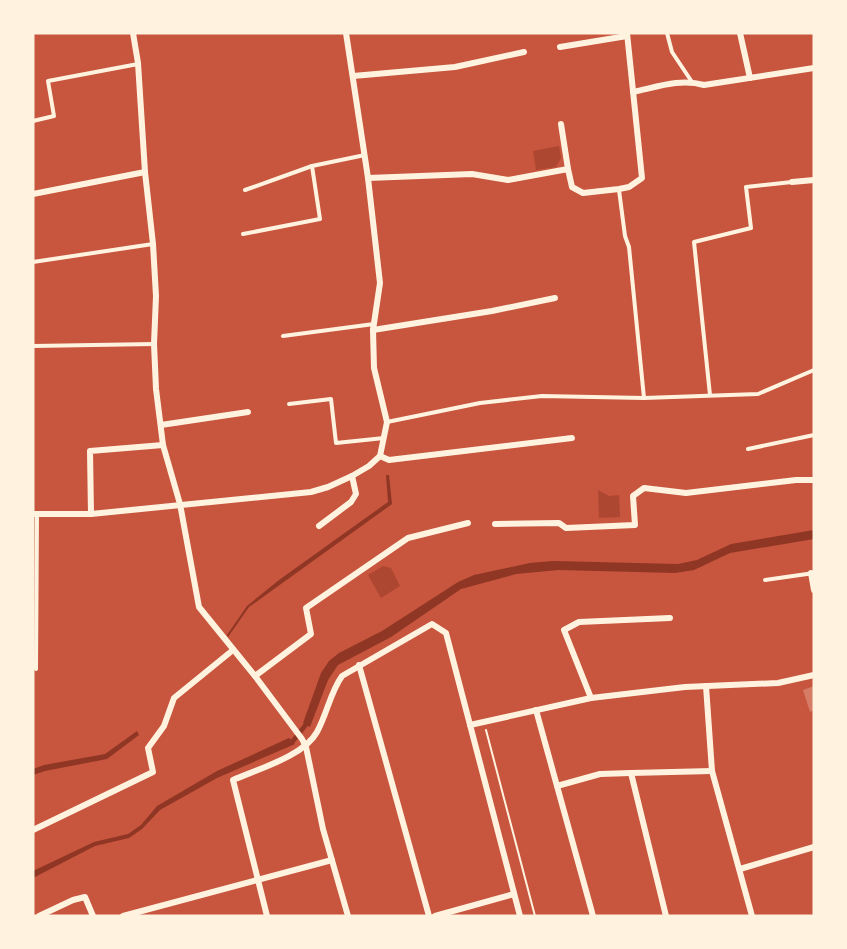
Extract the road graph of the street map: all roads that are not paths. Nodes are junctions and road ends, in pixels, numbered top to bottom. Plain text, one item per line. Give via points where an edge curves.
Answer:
1 (134, 33) edge
2 (346, 33) edge
3 (667, 33) edge
4 (740, 33) edge
5 (627, 34) edge
6 (560, 47) dead end
7 (524, 52) dead end
8 (138, 63) junction
9 (814, 68) edge
10 (353, 76) junction
11 (750, 78) junction
12 (692, 82) junction
13 (633, 92) junction
14 (33, 121) edge
15 (561, 124) dead end
16 (365, 155) junction
17 (312, 166) junction
18 (568, 169) junction
19 (145, 172) junction
20 (369, 178) junction
21 (814, 180) edge
22 (792, 182) joint
23 (619, 189) junction
24 (245, 190) dead end
25 (33, 194) edge
26 (243, 234) dead end
27 (153, 244) junction
28 (33, 262) edge
29 (555, 297) dead end
30 (374, 327) junction
31 (283, 336) dead end
32 (154, 344) junction
33 (33, 346) edge
34 (814, 370) edge
35 (710, 395) junction
36 (644, 398) junction
37 (289, 404) dead end
38 (248, 412) dead end
39 (387, 422) junction
40 (161, 425) junction
41 (814, 435) edge
42 (385, 438) junction
43 (573, 438) dead end
44 (163, 446) junction
45 (748, 449) dead end
46 (380, 456) junction
47 (351, 476) junction
48 (814, 480) edge
49 (180, 504) junction
50 (35, 514) edge
51 (91, 514) junction
52 (468, 523) dead end
53 (495, 524) dead end
54 (319, 526) dead end
55 (812, 573) edge
56 (765, 580) dead end
57 (814, 590) edge
58 (670, 618) dead end
59 (233, 650) junction
60 (359, 665) junction
61 (36, 669) dead end
62 (814, 675) edge
63 (255, 676) junction
64 (706, 686) junction
65 (591, 698) junction
66 (536, 710) junction
67 (470, 725) junction
68 (306, 747) junction
69 (712, 771) junction
70 (631, 773) junction
71 (557, 786) junction
72 (33, 830) edge
73 (814, 847) edge
74 (332, 860) junction
75 (740, 869) junction
76 (259, 880) junction
77 (514, 894) junction
78 (39, 916) edge
79 (93, 916) edge
80 (123, 916) edge
81 (267, 916) edge
82 (348, 916) edge
83 (429, 916) edge
84 (435, 916) edge
85 (520, 916) edge
86 (593, 916) edge
87 (666, 916) edge
88 (752, 916) edge

1 - 8 street
2 - 10 street
3 - 12 lane via 672,52
4 - 11 street
5 - 6 street
5 - 13 street
7 - 10 street via 455,67
8 - 14 lane via 48,81 54,116
8 - 19 street
9 - 11 street
10 - 16 street
11 - 12 street via 704,85
12 - 13 street
13 - 23 street via 642,178
15 - 18 street
16 - 17 lane
16 - 20 street
17 - 24 lane
17 - 26 lane via 320,219
18 - 20 street via 508,180 472,174
18 - 23 street via 572,187 583,193
19 - 25 street
19 - 27 street
20 - 30 street via 380,283
21 - 22 street
22 - 35 lane via 746,187 751,228 694,242
23 - 36 lane via 629,247
27 - 28 lane
27 - 32 street
29 - 30 street via 492,311
30 - 31 lane
30 - 39 street via 374,368
32 - 33 lane
32 - 40 street
34 - 35 lane via 758,394
35 - 36 lane
36 - 39 lane via 542,396
37 - 42 lane via 331,399 336,443
38 - 40 street
39 - 42 street
40 - 44 street
41 - 45 lane
42 - 46 street
43 - 46 street via 389,460
44 - 49 street
44 - 51 street via 90,451
46 - 47 street
47 - 49 street via 312,492
47 - 54 street via 356,494 351,502
48 - 53 street via 686,493 644,488 633,496 634,525 566,528 559,523
49 - 51 street
49 - 59 street via 199,607
50 - 51 street
50 - 61 lane
52 - 63 street via 408,538 306,608 311,634
55 - 56 lane
55 - 57 street
58 - 65 street via 579,622 564,630
59 - 63 street
59 - 72 street via 174,698 164,726 148,748 153,772
60 - 67 street via 432,624 446,633
60 - 68 street via 335,686 317,732
60 - 83 street
62 - 64 street via 778,682
63 - 68 street
64 - 65 street
64 - 69 street
65 - 66 street
66 - 67 street
66 - 71 street
67 - 77 street
68 - 74 street
68 - 76 street via 233,780
69 - 70 street
69 - 75 street
70 - 71 street via 600,774
70 - 87 street
71 - 86 street
73 - 75 street
74 - 76 street
74 - 82 street
75 - 88 street
76 - 80 street
76 - 81 street
77 - 84 street
77 - 85 street
78 - 79 street via 85,897

